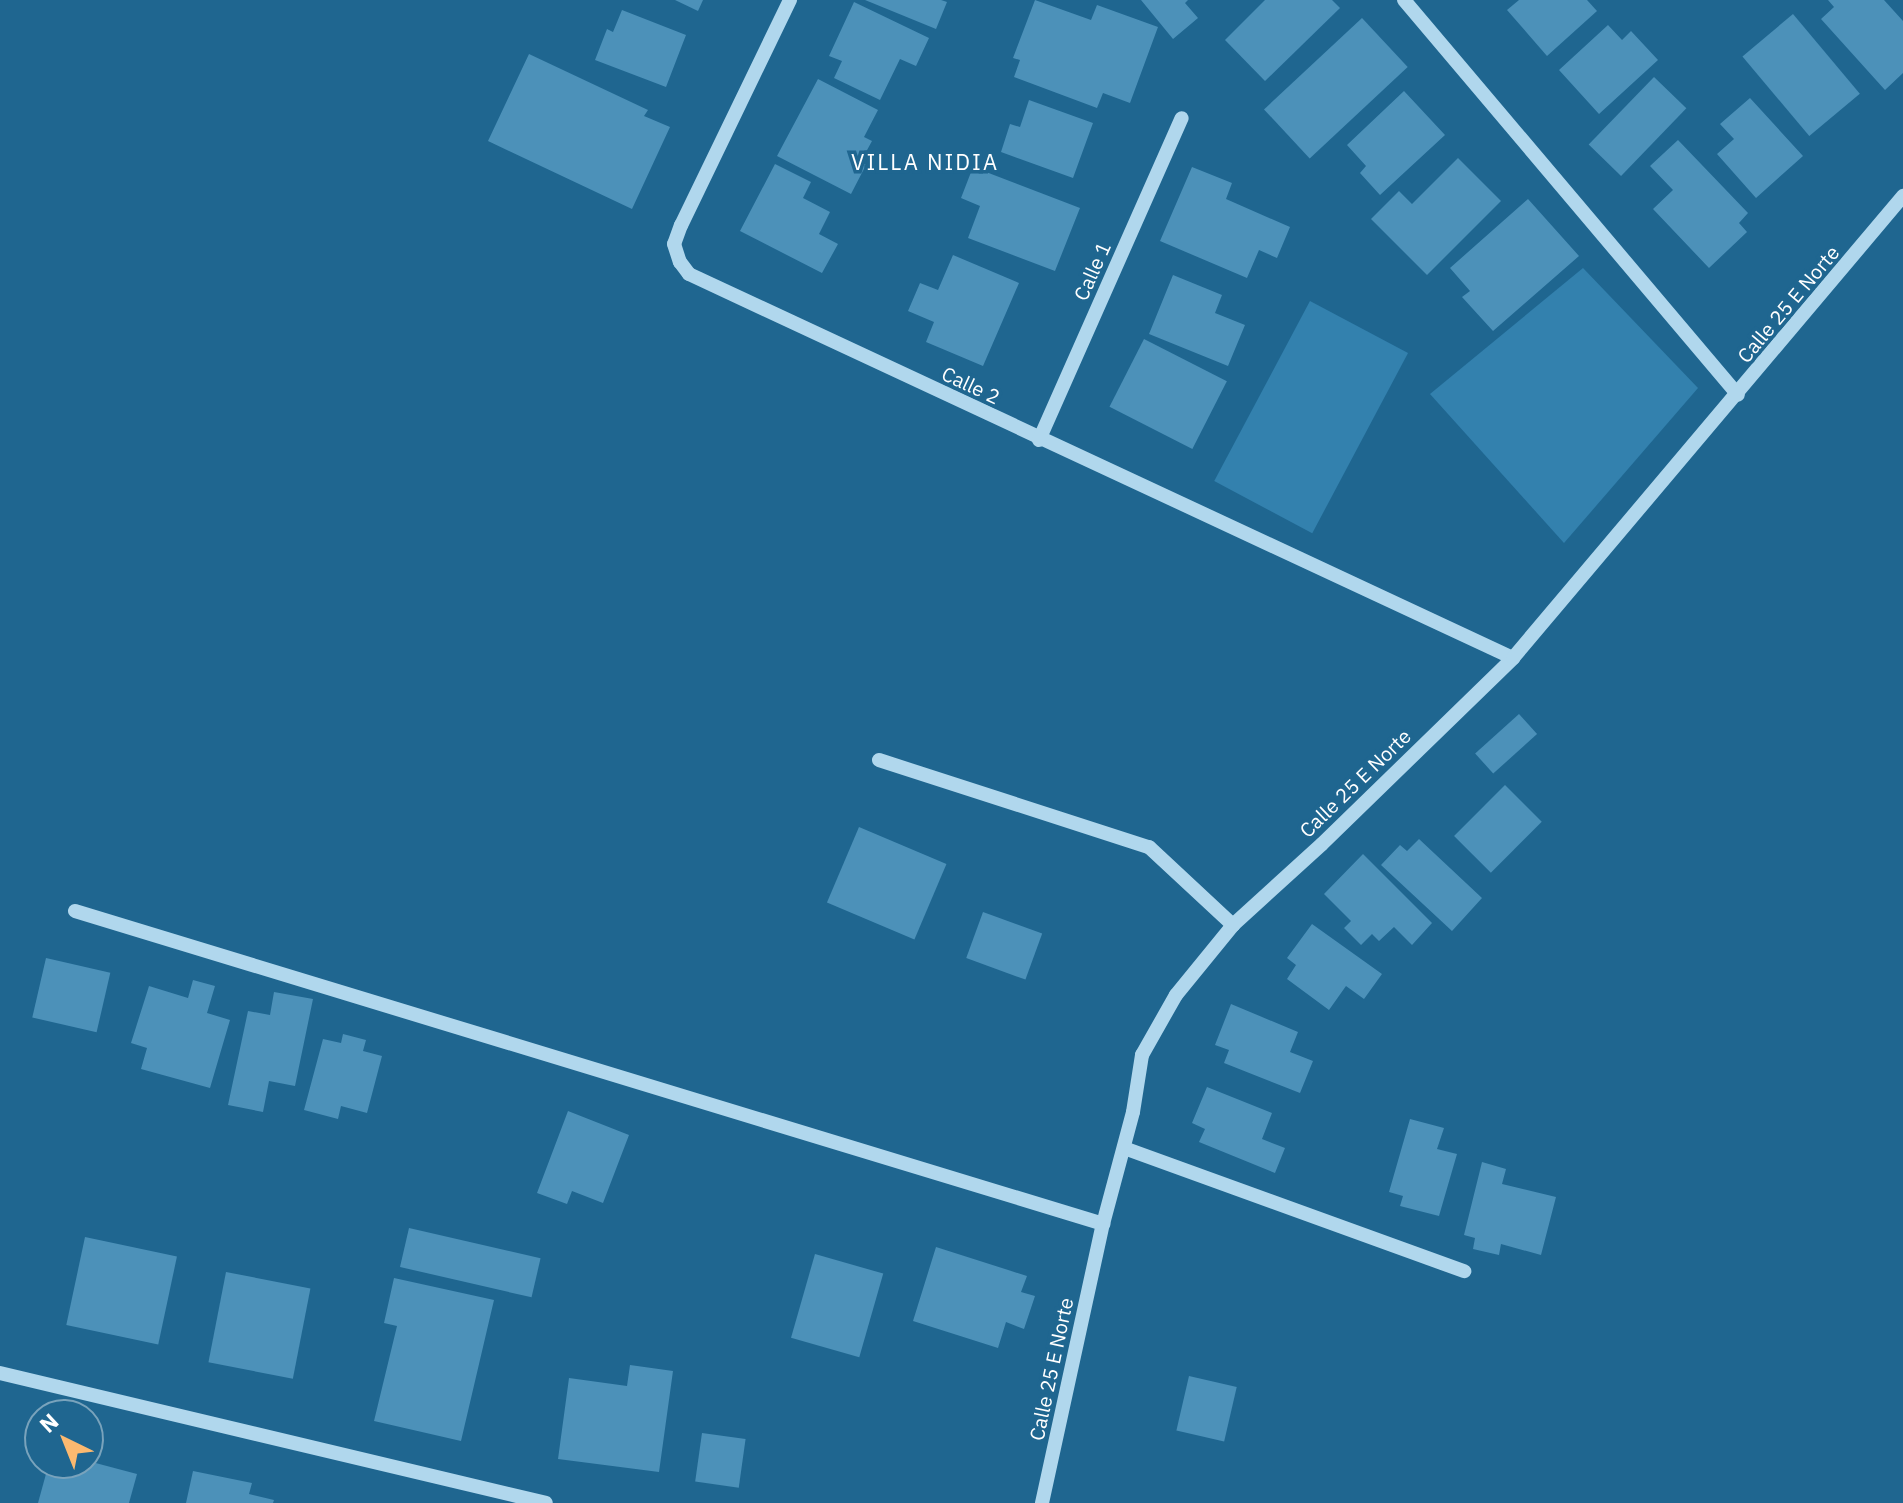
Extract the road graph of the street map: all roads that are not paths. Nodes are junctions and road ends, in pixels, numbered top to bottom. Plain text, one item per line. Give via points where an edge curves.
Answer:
1 (790, 0) edge
2 (1404, 0) edge
3 (1182, 118) dead end
4 (1903, 196) edge
5 (1738, 395) junction
6 (1039, 440) junction
7 (1513, 658) junction
8 (879, 760) dead end
9 (75, 911) dead end
10 (1233, 925) junction
11 (1124, 1148) junction
12 (1103, 1224) junction
13 (1464, 1271) dead end
14 (0, 1373) edge
15 (546, 1503) edge
16 (1042, 1503) edge

1 - 6 street, Calle 2 via 681,225 674,244 680,262 696,278
2 - 5 street
3 - 6 street, Calle 1
4 - 5 street, Calle 25 E Norte
5 - 7 street, Calle 25 E Norte
6 - 7 street, Calle 2
7 - 10 street, Calle 25 E Norte
8 - 10 street via 1149,847
9 - 12 street
10 - 11 street, Calle 25 E Norte via 1176,995 1142,1055
11 - 12 street, Calle 25 E Norte
11 - 13 street
12 - 16 street, Calle 25 E Norte
14 - 15 street

